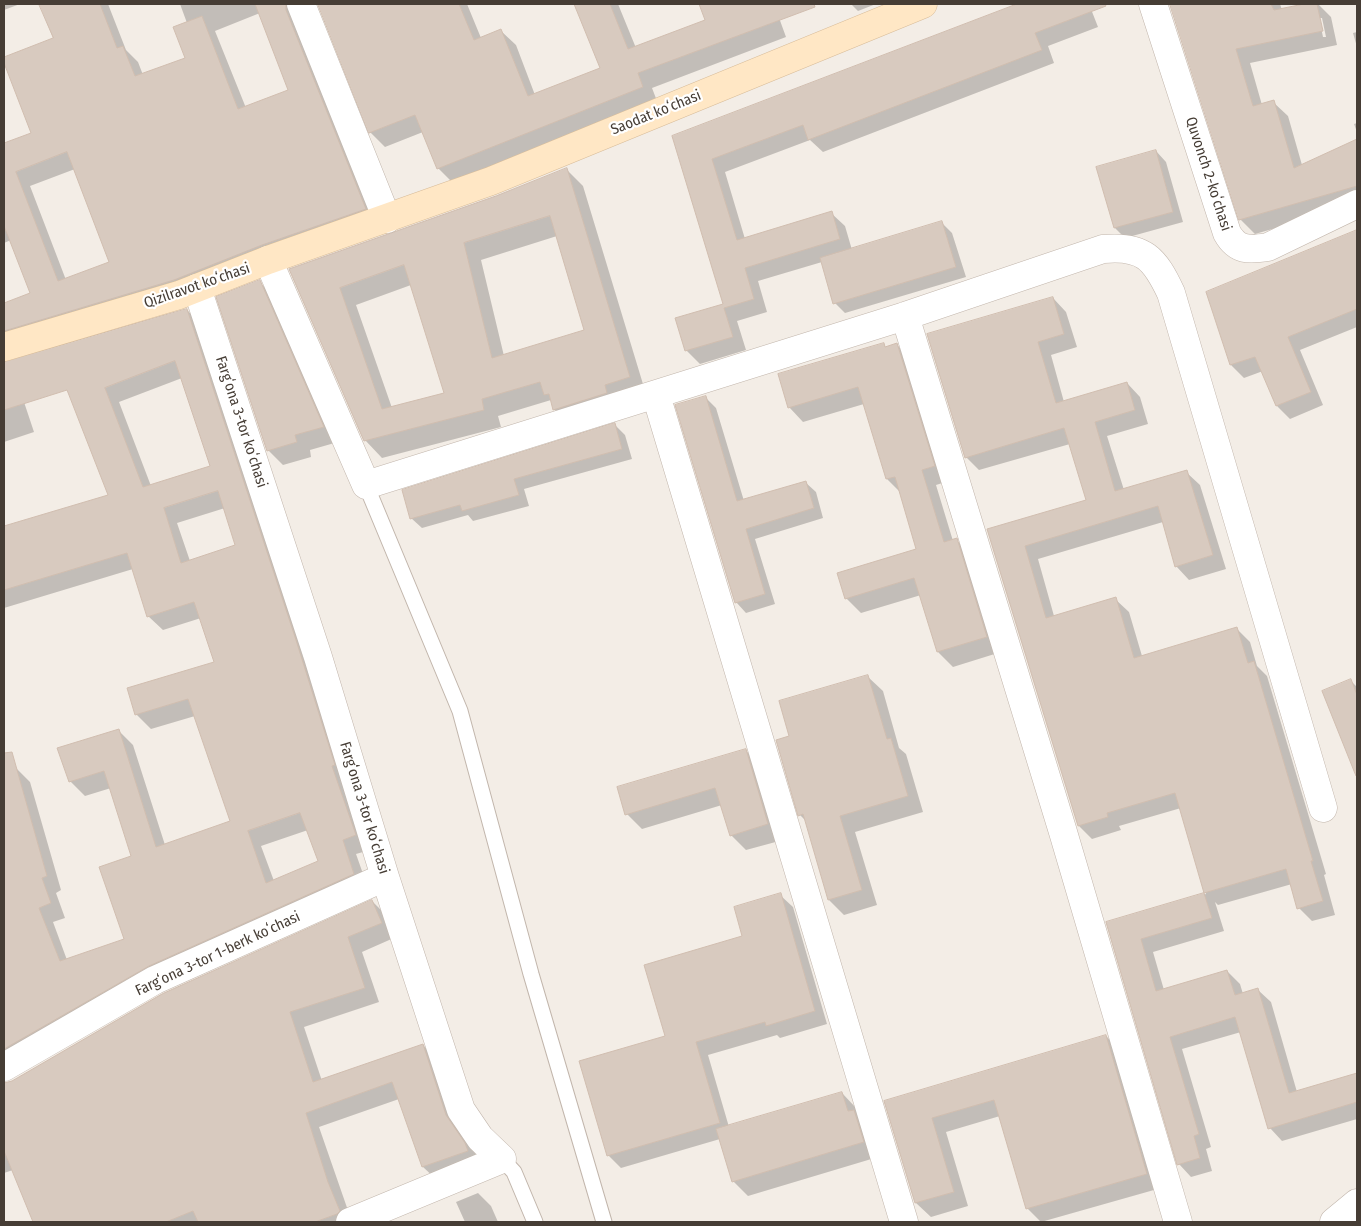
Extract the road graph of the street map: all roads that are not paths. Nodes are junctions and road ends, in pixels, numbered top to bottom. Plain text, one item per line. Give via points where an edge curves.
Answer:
1 (301, 4) edge
2 (923, 4) edge
3 (1153, 4) edge
4 (1357, 204) edge
5 (387, 219) junction
6 (268, 260) junction
7 (197, 288) junction
8 (905, 316) junction
9 (4, 347) edge
10 (656, 395) junction
11 (366, 485) junction
12 (1323, 808) dead end
13 (385, 877) junction
14 (4, 1067) edge
15 (502, 1159) junction
16 (1357, 1203) edge
17 (350, 1222) edge
18 (535, 1222) edge
19 (604, 1222) edge
20 (904, 1222) edge
21 (1178, 1222) edge
22 (1334, 1222) edge

1 - 5 street
2 - 5 street, Saodat koʻchasi via 491,181
3 - 4 street, Quvonch 2-koʻchasi via 1231,241 1243,248 1268,247
5 - 6 street, Qizilravot koʻchasi
6 - 7 street, Qizilravot koʻchasi
6 - 11 street
7 - 9 street, Qizilravot koʻchasi
7 - 13 street, Fargʻona 3-tor koʻchasi via 318,657
8 - 10 street
8 - 12 street via 1103,249 1130,249 1147,257 1160,269 1171,293
8 - 21 street
10 - 11 street
10 - 20 street
11 - 19 lane via 460,711 531,974
13 - 14 street, Fargʻona 3-tor 1-berk koʻchasi via 155,980
13 - 15 street, Fargʻona 3-tor koʻchasi via 461,1110 480,1138
15 - 17 street
15 - 18 lane via 514,1172
16 - 22 street

